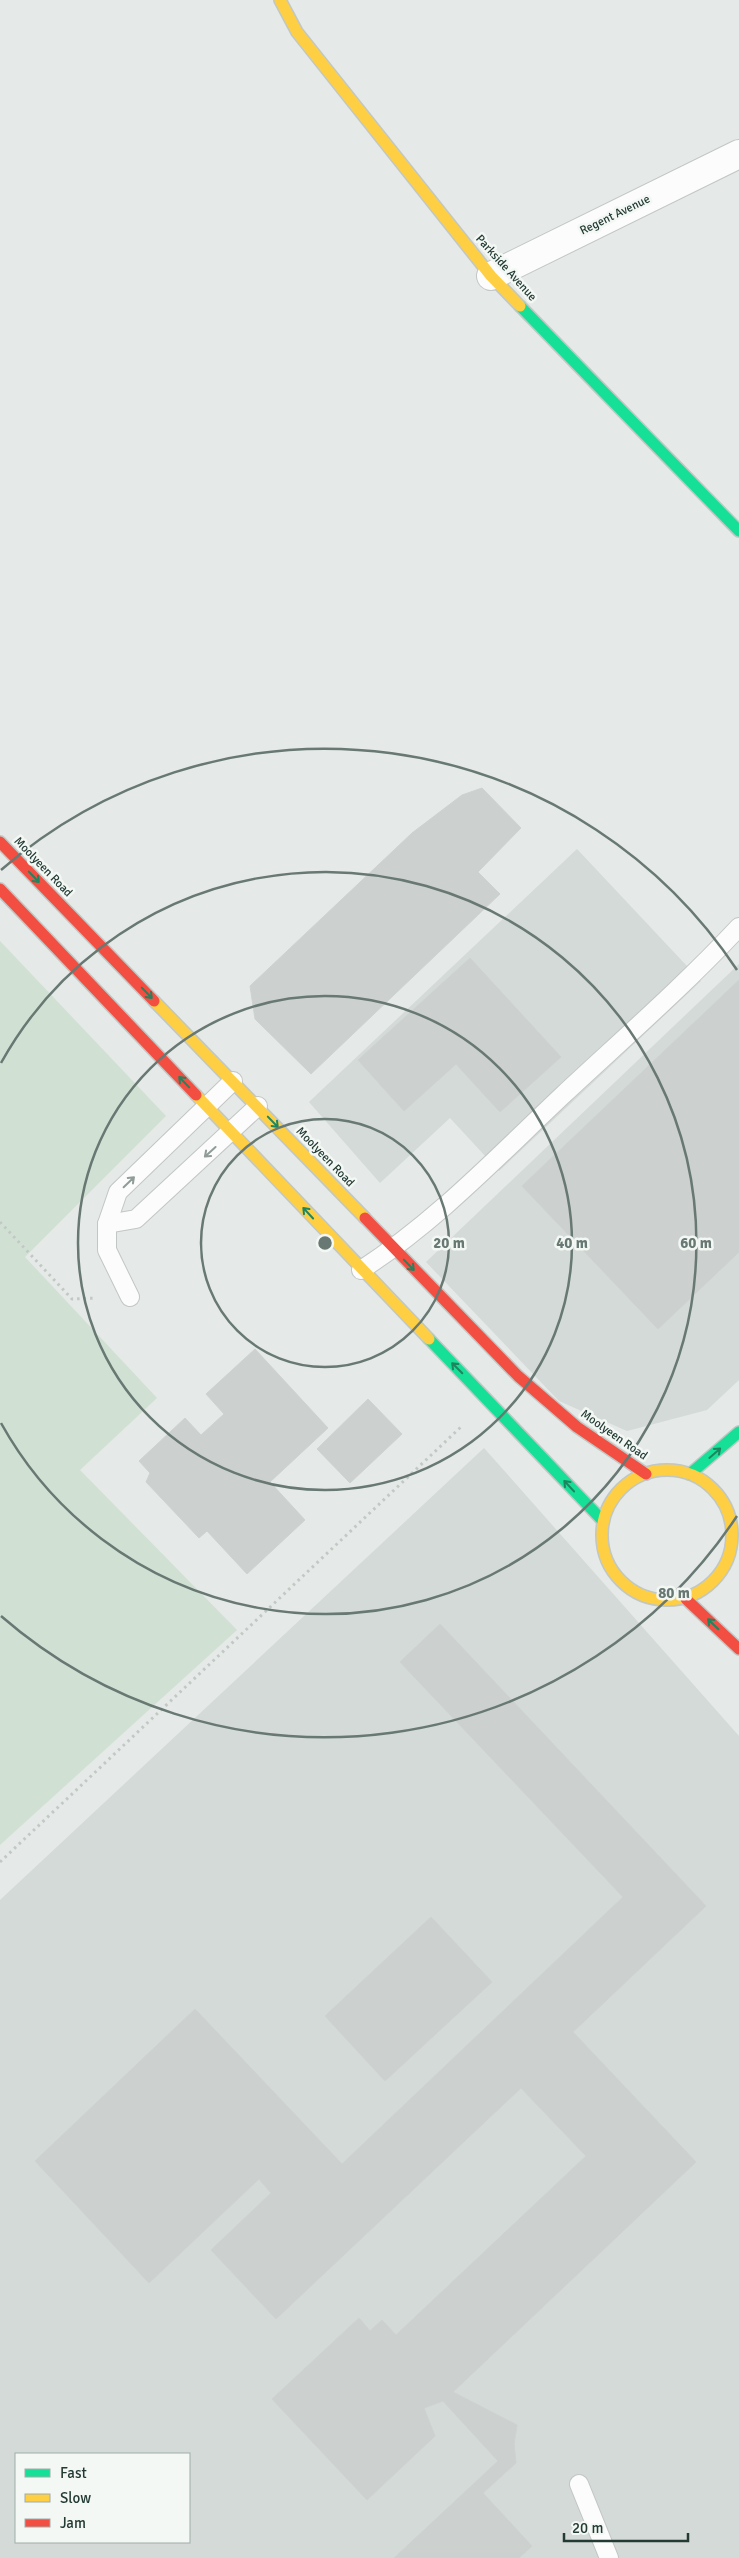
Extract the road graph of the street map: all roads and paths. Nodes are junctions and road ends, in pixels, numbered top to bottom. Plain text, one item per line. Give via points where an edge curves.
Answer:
1 (280, 0) edge
2 (739, 154) edge
3 (491, 276) junction
4 (739, 531) edge
5 (0, 842) edge
6 (0, 889) edge
7 (739, 927) edge
8 (233, 1081) junction
9 (207, 1106) junction
10 (258, 1106) junction
11 (232, 1132) junction
12 (0, 1222) edge
13 (107, 1224) junction
14 (394, 1249) junction
15 (361, 1270) junction
16 (130, 1297) joint
17 (489, 1400) junction
18 (739, 1432) edge
19 (646, 1474) junction
20 (690, 1474) junction
21 (739, 1505) edge
22 (729, 1515) junction
23 (603, 1521) junction
24 (730, 1552) junction
25 (739, 1568) edge
26 (686, 1599) junction
27 (739, 1649) edge
28 (0, 1862) edge
29 (579, 2484) dead end
30 (609, 2558) edge

1 - 3 main road, Parkside Avenue via 297,32
2 - 3 street, Regent Avenue
3 - 4 main road, Parkside Avenue
5 -> 8 main road, Moolyeen Road
9 -> 6 main road
7 - 14 lane via 693,976 445,1208
8 - 9 lane
8 - 10 main road, Moolyeen Road
9 - 11 main road
13 -> 9 lane via 118,1192
10 - 11 lane
10 -> 14 main road, Moolyeen Road
11 -> 13 lane via 136,1219
15 -> 11 main road
12 - 16 path via 72,1299
13 - 16 lane via 106,1250
14 - 15 lane
14 -> 19 main road, Moolyeen Road via 518,1376 577,1428
17 -> 15 main road
23 -> 17 main road
17 - 28 path
20 -> 18 main road
19 - 20 main road, Moolyeen Road via 668,1470
19 - 23 main road, Moolyeen Road via 626,1485 612,1501
20 - 22 main road, Moolyeen Road via 712,1486
21 - 22 main road
22 - 24 main road, Moolyeen Road via 732,1530
23 - 26 main road, Moolyeen Road via 602,1544 608,1566 622,1584 641,1597 663,1602
24 - 25 main road
24 - 26 main road, Moolyeen Road via 722,1571
27 -> 26 main road
29 - 30 lane

